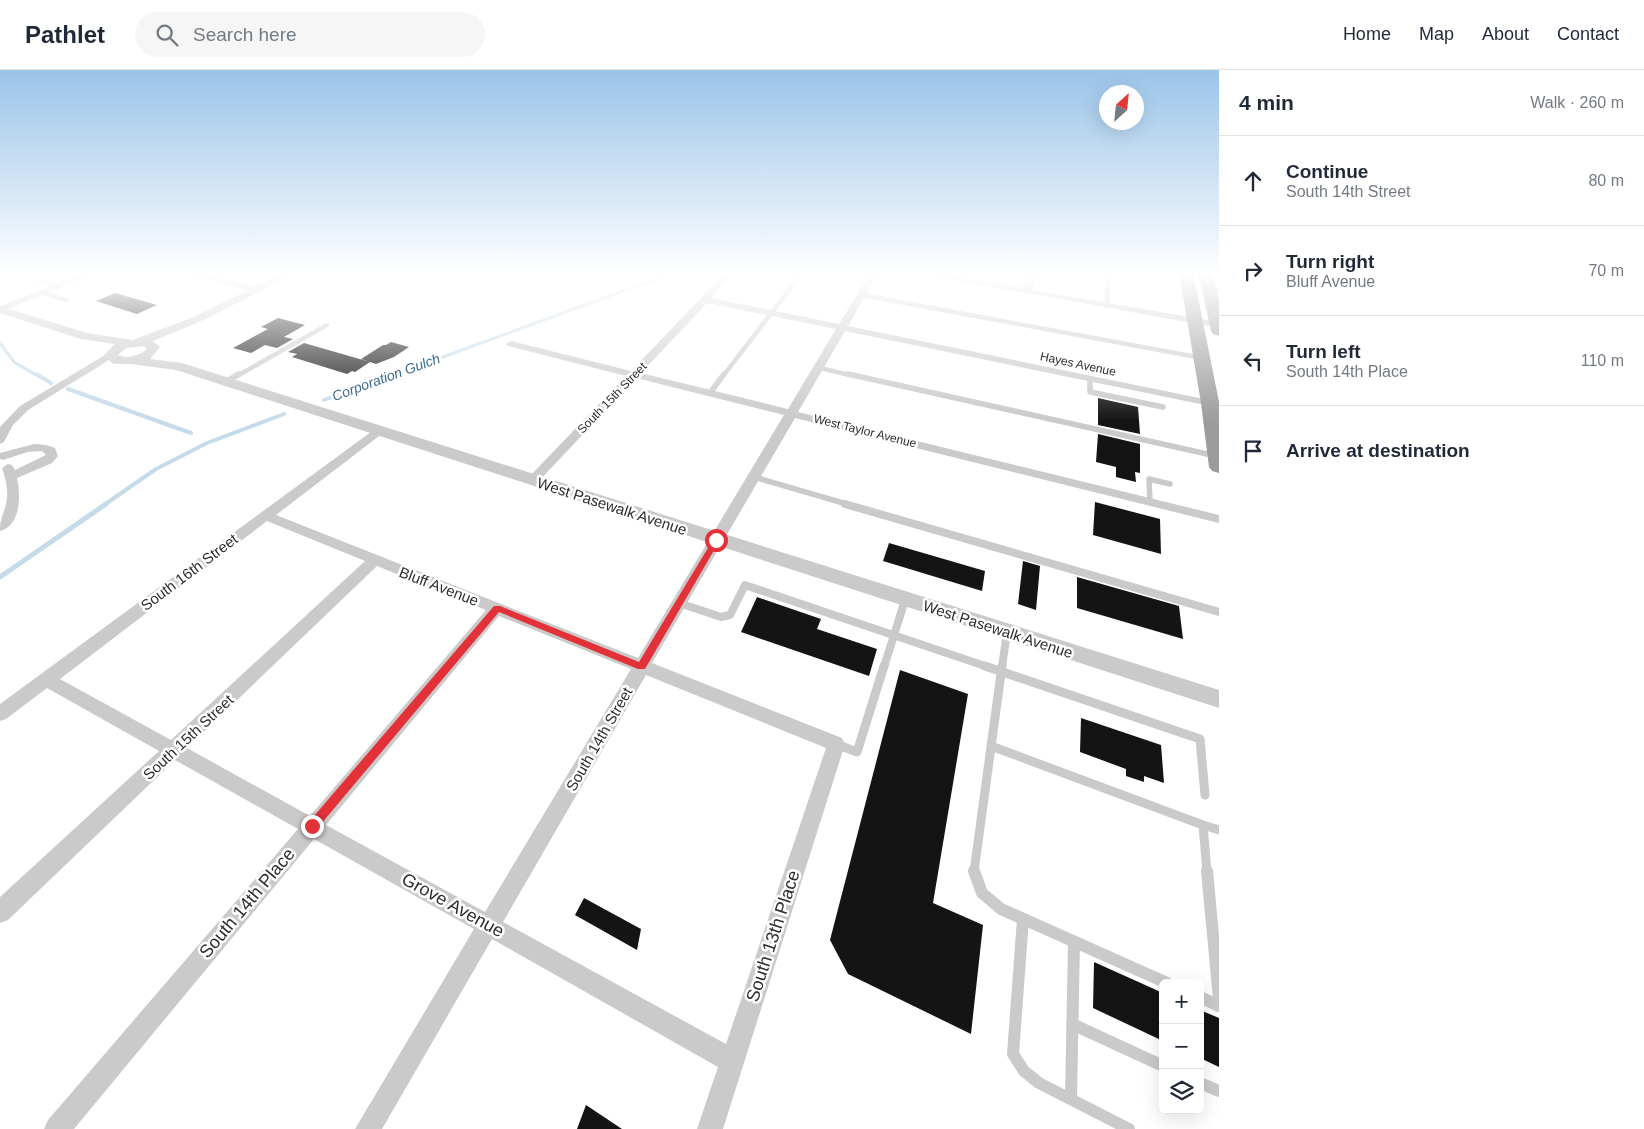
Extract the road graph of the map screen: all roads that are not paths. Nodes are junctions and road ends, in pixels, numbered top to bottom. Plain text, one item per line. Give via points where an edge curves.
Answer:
1 (39, 321) edge
2 (191, 321) edge
3 (193, 321) edge
4 (685, 321) edge
5 (766, 321) edge
6 (810, 321) edge
7 (847, 321) edge
8 (1008, 321) edge
9 (1195, 321) edge
10 (1197, 321) edge
11 (327, 325) dead end
12 (1218, 327) edge
13 (843, 328) junction
14 (85, 336) junction
15 (135, 342) junction
16 (511, 344) dead end
17 (154, 349) junction
18 (110, 353) junction
19 (1202, 358) junction
20 (128, 360) junction
21 (178, 366) junction
22 (820, 368) junction
23 (634, 374) junction
24 (1090, 379) junction
25 (227, 381) junction
26 (59, 386) junction
27 (1150, 391) junction
28 (710, 393) junction
29 (1210, 403) junction
30 (1152, 405) junction
31 (1163, 407) dead end
32 (792, 414) junction
33 (379, 431) junction
34 (0, 440) edge
35 (1, 452) edge
36 (1218, 462) edge
37 (11, 476) junction
38 (754, 477) junction
39 (533, 480) junction
40 (1170, 484) dead end
41 (1150, 502) junction
42 (264, 515) junction
43 (1219, 519) edge
44 (0, 527) edge
45 (716, 540) junction
46 (374, 560) junction
47 (905, 600) junction
48 (679, 603) junction
49 (497, 608) junction
50 (1219, 612) edge
51 (1007, 632) junction
52 (894, 636) junction
53 (641, 666) junction
54 (1001, 672) junction
55 (46, 679) junction
56 (1219, 699) edge
57 (0, 714) edge
58 (836, 744) junction
59 (991, 746) junction
60 (173, 750) junction
61 (1205, 794) dead end
62 (1203, 824) junction
63 (312, 826) junction
64 (1219, 830) edge
65 (0, 912) edge
66 (1023, 919) junction
67 (489, 926) junction
68 (1074, 942) junction
69 (1159, 979) edge
70 (1204, 999) edge
71 (1219, 999) edge
72 (1219, 1006) edge
73 (1072, 1024) junction
74 (732, 1061) junction
75 (1159, 1064) edge
76 (1204, 1085) edge
77 (1219, 1091) edge
78 (1071, 1100) junction
79 (57, 1129) edge
80 (368, 1129) edge
81 (710, 1129) edge
82 (1128, 1129) edge

1 - 14 street
2 - 15 street
3 - 17 street
4 - 23 street, South 15th Street
5 - 28 lane
6 - 13 street, Hayes Avenue
7 - 13 street, South 14th Street
8 - 19 lane
9 - 19 highway
10 - 12 street
11 - 25 lane
13 - 22 street, South 14th Street
13 - 24 street, Hayes Avenue
14 - 15 street
14 - 18 street
15 - 17 street, West Pasewalk Avenue via 150,343
15 - 18 street
16 - 23 street, West Taylor Avenue
17 - 20 street
17 - 21 street, West Pasewalk Avenue
18 - 20 street, West Pasewalk Avenue via 116,360
18 - 26 street
19 - 29 highway
20 - 21 street, West Pasewalk Avenue
20 - 26 street
21 - 25 street, West Pasewalk Avenue
22 - 32 street, South 14th Street
22 - 36 lane
23 - 28 street, West Taylor Avenue
23 - 39 street, South 15th Street
24 - 27 street, Hayes Avenue
24 - 30 lane via 1090,392
25 - 33 street, West Pasewalk Avenue
26 - 34 street via 12,418 4,427
27 - 29 street, Hayes Avenue
27 - 30 lane
28 - 32 street, West Taylor Avenue
29 - 36 highway
30 - 31 lane
32 - 38 street, South 14th Street
32 - 41 street, West Taylor Avenue
33 - 39 street, West Pasewalk Avenue
33 - 42 street, South 16th Street
35 - 37 street
35 - 37 street via 39,447 51,451 52,456 48,460
37 - 44 street via 15,494 11,510
38 - 45 street, South 14th Street
38 - 50 lane
39 - 45 street, West Pasewalk Avenue
40 - 41 lane via 1149,479
41 - 43 street, West Taylor Avenue
42 - 46 street, Bluff Avenue
42 - 55 street, South 16th Street
45 - 47 street, West Pasewalk Avenue
45 - 48 street, South 14th Street
46 - 49 street, Bluff Avenue
46 - 60 street, South 15th Street
47 - 51 street, West Pasewalk Avenue
47 - 52 lane
48 - 52 lane via 721,617 730,615 745,585
48 - 53 street, South 14th Street
49 - 53 street, Bluff Avenue
49 - 63 street, South 14th Place
51 - 54 lane
51 - 56 street, West Pasewalk Avenue
52 - 54 lane
52 - 58 lane via 857,752
53 - 58 street, Bluff Avenue
53 - 67 street, South 14th Street
54 - 59 lane
54 - 61 lane via 1200,739
55 - 57 street, South 16th Street
55 - 60 street, Grove Avenue
58 - 74 street, South 13th Place
59 - 62 lane
59 - 66 lane via 974,872 982,893 1001,909
60 - 63 street, Grove Avenue
60 - 65 street, South 15th Street
62 - 64 lane
62 - 71 lane
63 - 67 street, Grove Avenue
63 - 79 street, South 14th Place
66 - 68 lane
66 - 78 lane via 1013,1054 1024,1071 1039,1083
67 - 74 street, Grove Avenue
67 - 80 street, South 14th Street
68 - 69 lane
68 - 73 lane
70 - 72 lane
73 - 75 lane
73 - 78 lane
74 - 81 street, South 13th Place
76 - 77 lane
78 - 82 lane

